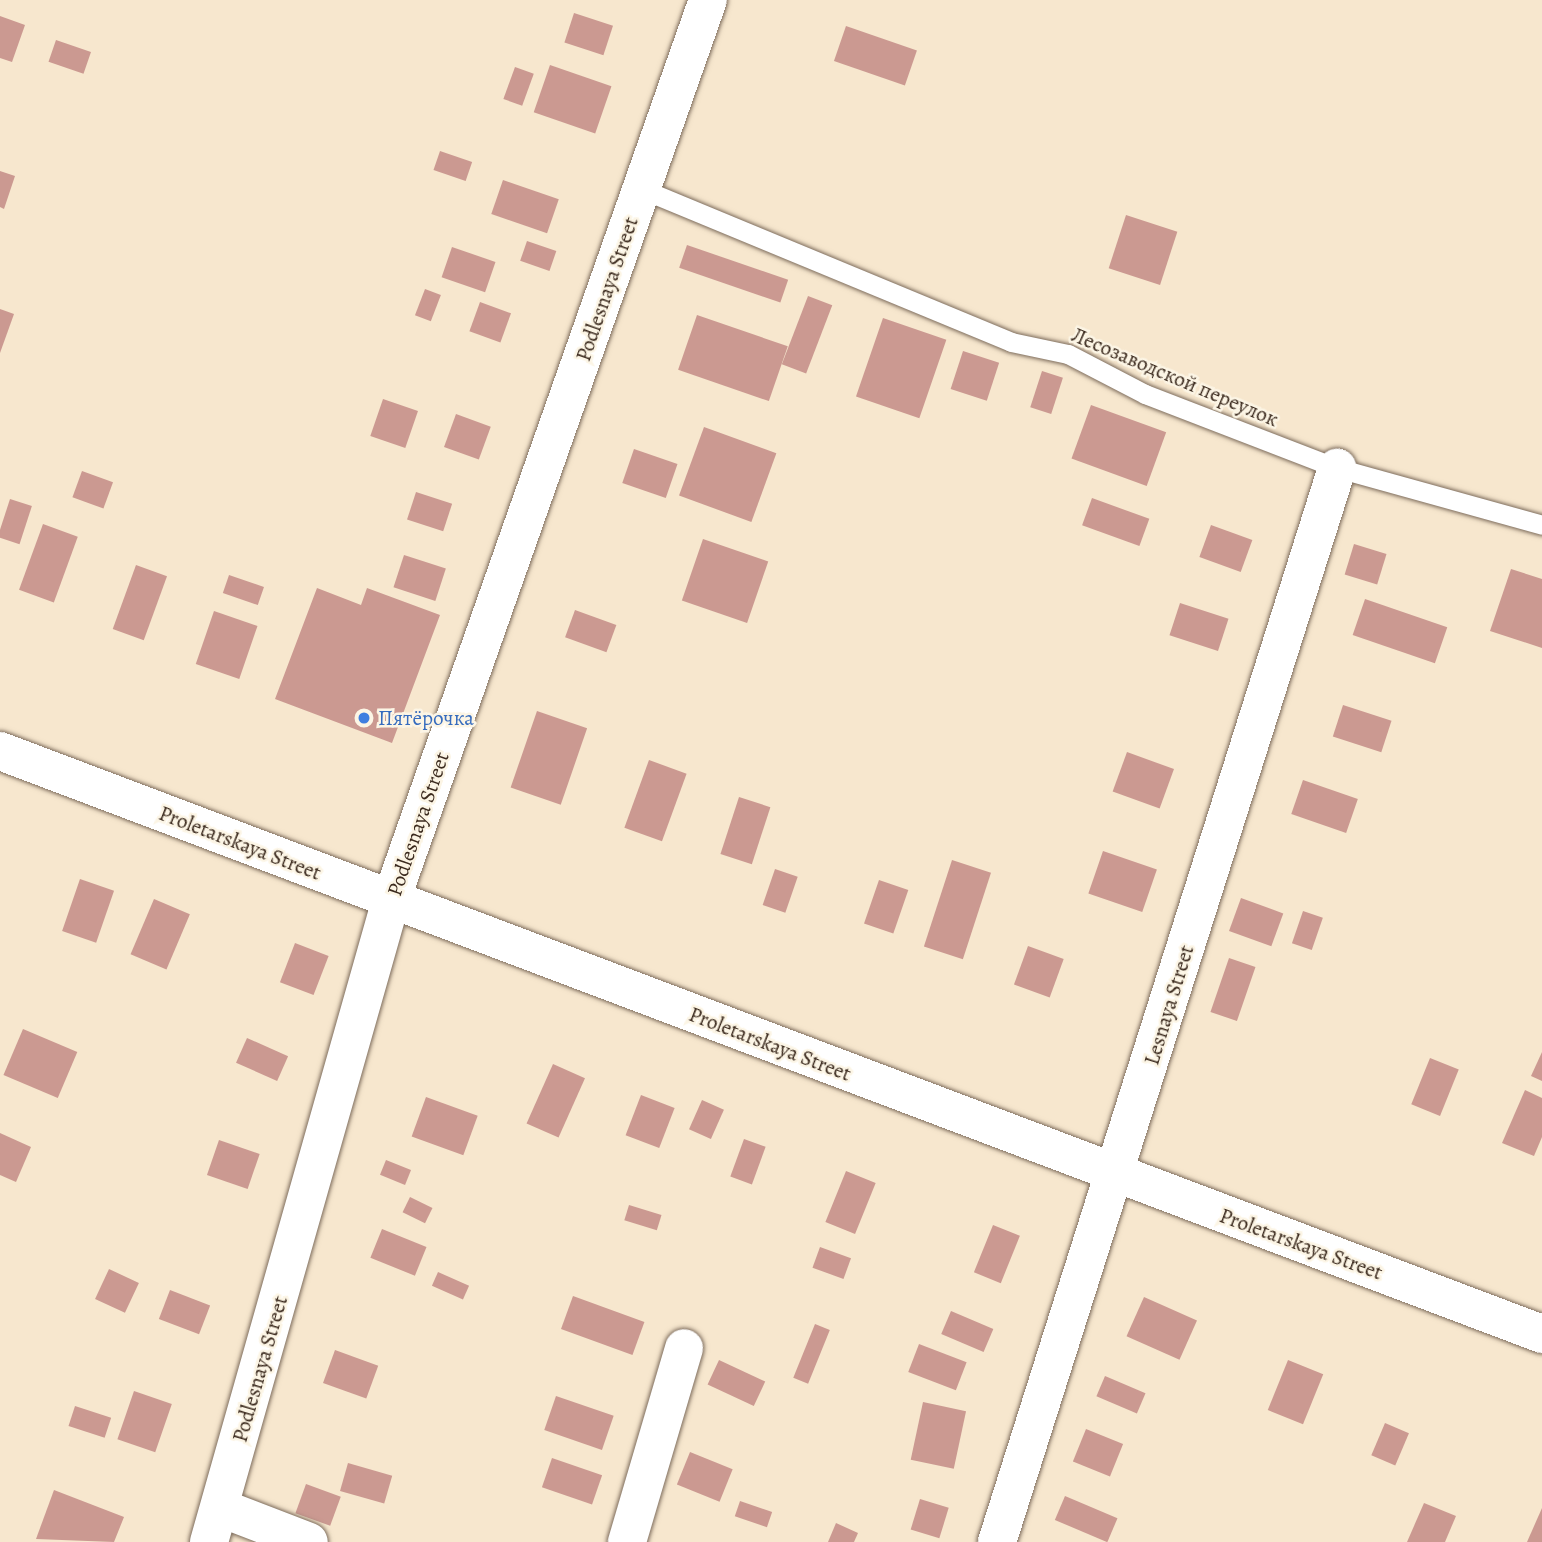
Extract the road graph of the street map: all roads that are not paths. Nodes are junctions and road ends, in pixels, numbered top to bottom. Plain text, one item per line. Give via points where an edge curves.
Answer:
1 (708, 0) edge
2 (642, 189) junction
3 (1337, 468) junction
4 (1542, 525) edge
5 (0, 751) edge
6 (390, 900) junction
7 (1116, 1175) junction
8 (1542, 1334) edge
9 (684, 1348) dead end
10 (215, 1525) edge
11 (309, 1542) edge
12 (627, 1542) edge
13 (998, 1542) edge

1 - 2 street, Podlesnaya Street
2 - 3 lane, Лесозаводской переулок via 1012,342 1068,354 1145,394
2 - 6 street, Podlesnaya Street
3 - 4 lane, Лесозаводской переулок
3 - 7 street, Lesnaya Street
5 - 6 street, Proletarskaya Street
6 - 7 street, Proletarskaya Street
6 - 10 street, Podlesnaya Street
7 - 8 street, Proletarskaya Street
7 - 13 street, Lesnaya Street
9 - 12 street
10 - 11 street

